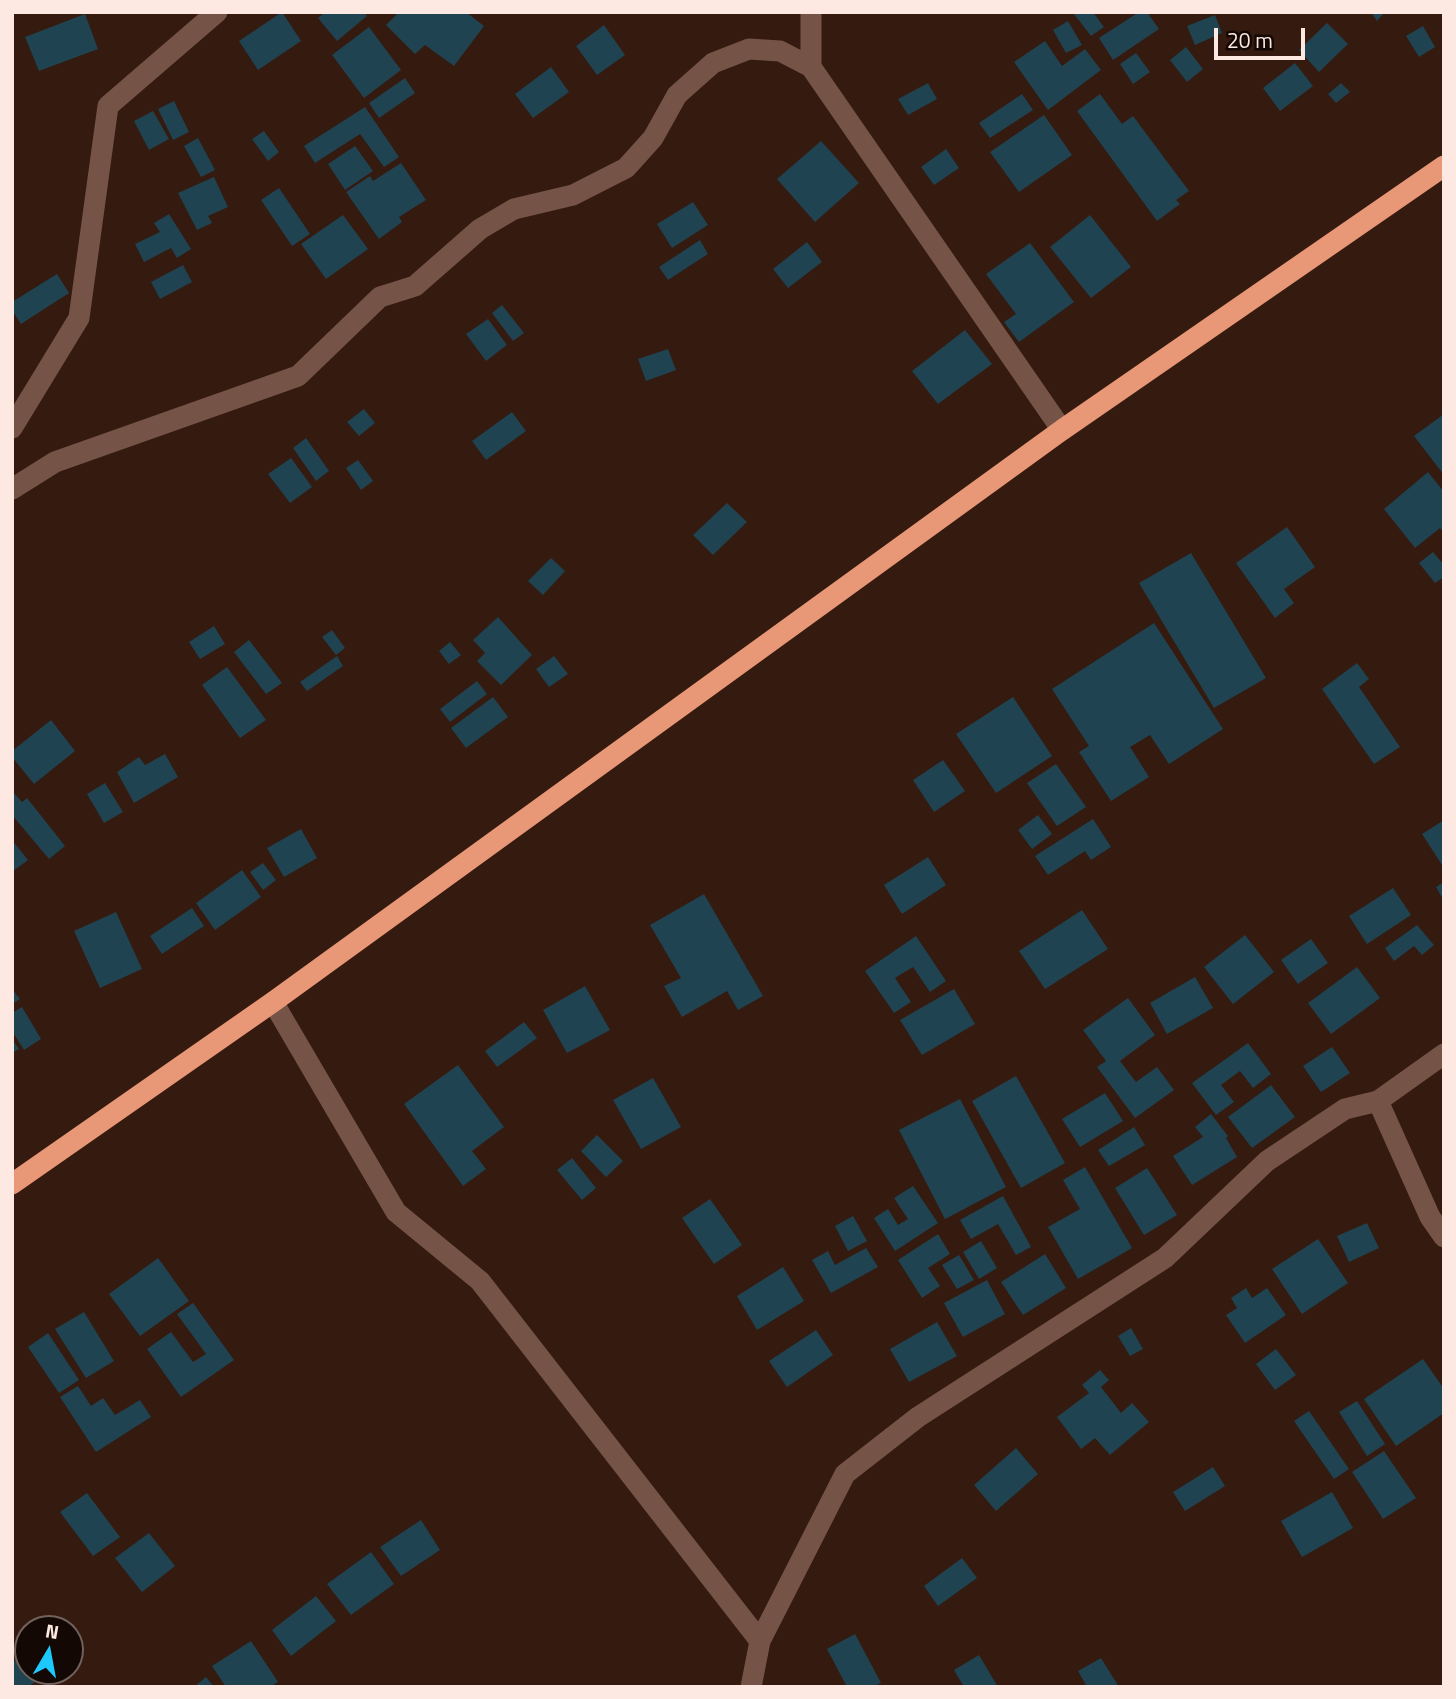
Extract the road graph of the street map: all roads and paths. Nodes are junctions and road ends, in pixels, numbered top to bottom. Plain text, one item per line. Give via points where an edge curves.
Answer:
1 (217, 12) edge
2 (811, 12) edge
3 (811, 67) junction
4 (1444, 166) edge
5 (12, 428) edge
6 (1062, 430) junction
7 (12, 489) edge
8 (273, 1002) junction
9 (1444, 1054) edge
10 (1378, 1101) junction
11 (12, 1184) edge
12 (1444, 1237) edge
13 (760, 1642) junction
14 (751, 1687) edge

1 - 5 street via 108,106 79,318
2 - 3 street
3 - 6 street
3 - 7 street via 780,51 749,50 713,63 677,95 653,138 626,168 573,195 514,209 481,229 415,285 380,297 298,376 55,462
4 - 6 highway
6 - 8 highway
8 - 11 highway
8 - 13 street via 396,1212 480,1281
9 - 10 street
10 - 12 street via 1430,1217
10 - 13 street via 1345,1109 1267,1161 1165,1258 918,1417 845,1474
13 - 14 street

